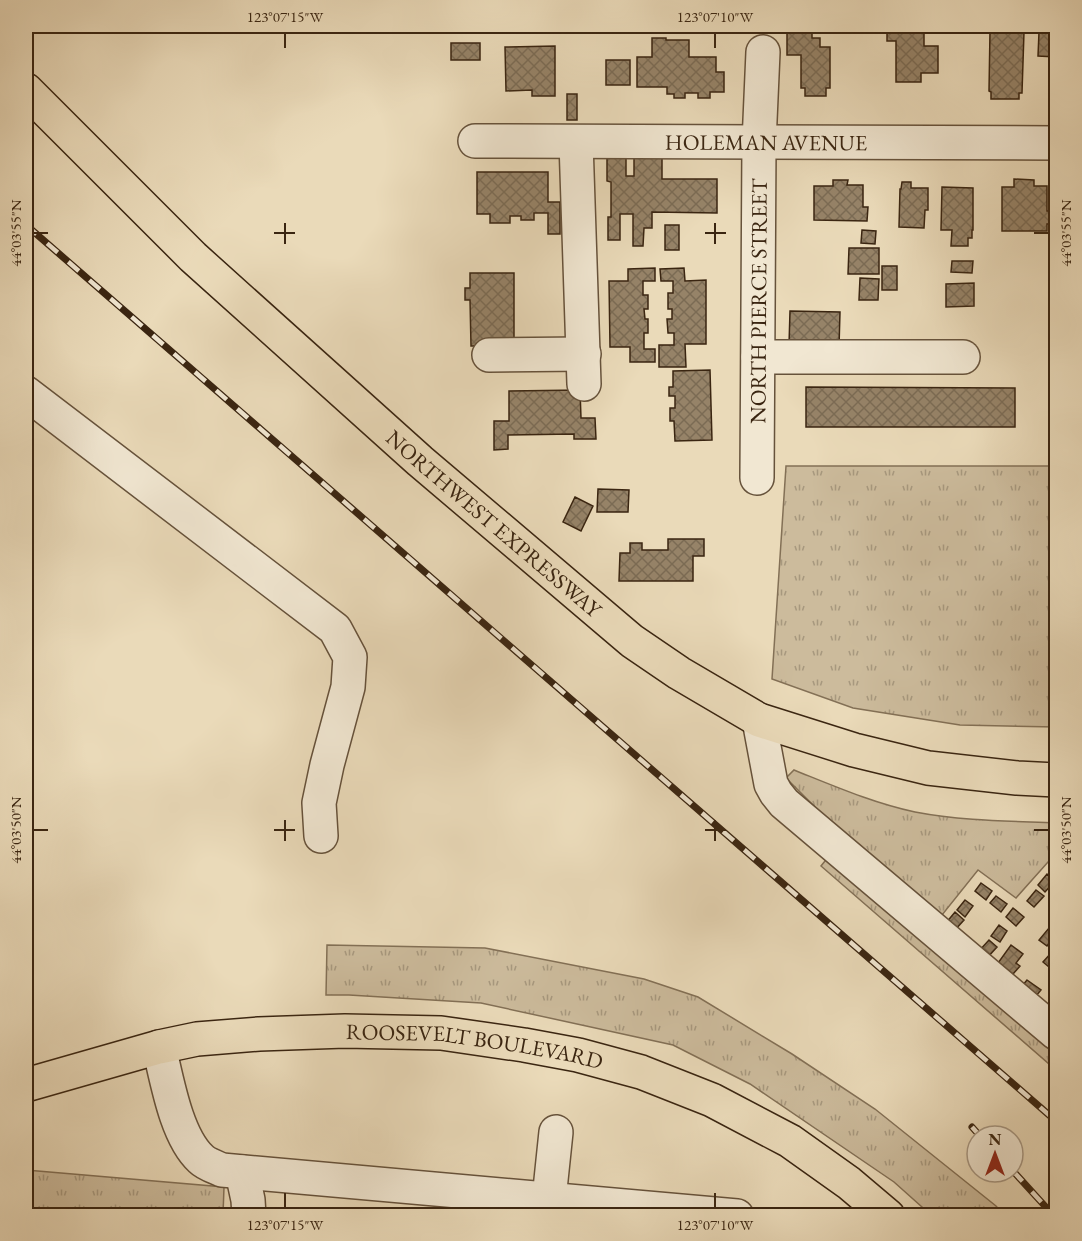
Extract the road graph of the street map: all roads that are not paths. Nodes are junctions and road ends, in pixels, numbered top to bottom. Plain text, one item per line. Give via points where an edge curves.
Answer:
1 (763, 52) dead end
2 (26, 90) edge
3 (475, 141) dead end
4 (576, 142) junction
5 (759, 143) junction
6 (1056, 143) edge
7 (489, 355) dead end
8 (758, 357) junction
9 (963, 357) dead end
10 (26, 393) edge
11 (758, 478) dead end
12 (759, 720) junction
13 (1056, 780) edge
14 (321, 836) dead end
15 (1056, 1034) edge
16 (159, 1047) junction
17 (26, 1085) edge
18 (556, 1132) dead end
19 (242, 1172) junction
20 (549, 1207) edge
21 (249, 1215) edge
22 (727, 1215) edge
23 (888, 1215) edge

1 - 5 street, NORTH PIERCE STREET
2 - 12 main road, NORTHWEST EXPRESSWAY via 193,257 420,461 632,641
3 - 4 street, HOLEMAN AVENUE
4 - 5 street, HOLEMAN AVENUE
4 - 7 street via 584,369
5 - 6 street, HOLEMAN AVENUE
5 - 8 street, NORTH PIERCE STREET
8 - 9 street
8 - 11 street, NORTH PIERCE STREET
10 - 14 street via 335,629 350,657 349,677 319,803
12 - 13 main road, NORTHWEST EXPRESSWAY via 928,768
12 - 15 street via 771,784 784,803
16 - 17 main road, ROOSEVELT BOULEVARD
16 - 19 street via 189,1146 203,1161 222,1170
16 - 23 main road, ROOSEVELT BOULEVARD via 197,1039 356,1031 441,1033 578,1055 641,1072 712,1100 790,1141
18 - 20 street
19 - 20 street
19 - 21 street
20 - 22 street

